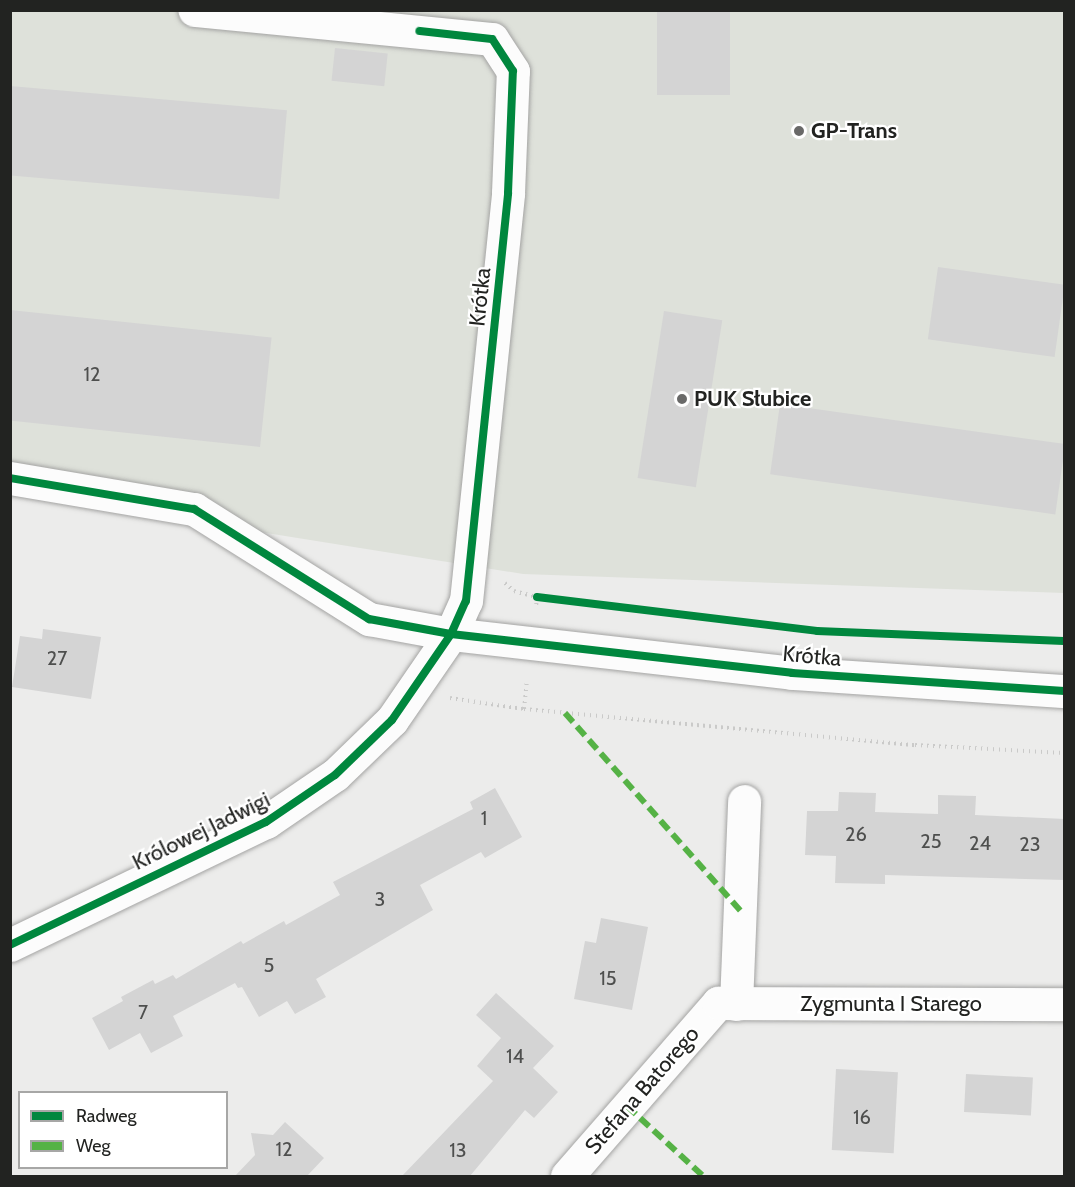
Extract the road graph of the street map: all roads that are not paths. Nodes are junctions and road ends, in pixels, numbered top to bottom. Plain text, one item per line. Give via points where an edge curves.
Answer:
1 (194, 10) edge
2 (10, 478) edge
3 (451, 634) junction
4 (1065, 691) edge
5 (744, 801) dead end
6 (10, 945) edge
7 (727, 1003) junction
8 (1065, 1004) edge
9 (567, 1176) edge

1 - 3 street, Krótka via 492,39 513,71 514,121 474,544 466,601
2 - 3 street, Krótka via 194,509 369,619
3 - 4 street, Krótka via 792,673
3 - 6 street, Królowej Jadwigi via 392,720 335,775 266,822
5 - 7 street
7 - 8 street, Zygmunta I Starego
7 - 9 street, Stefana Batorego

